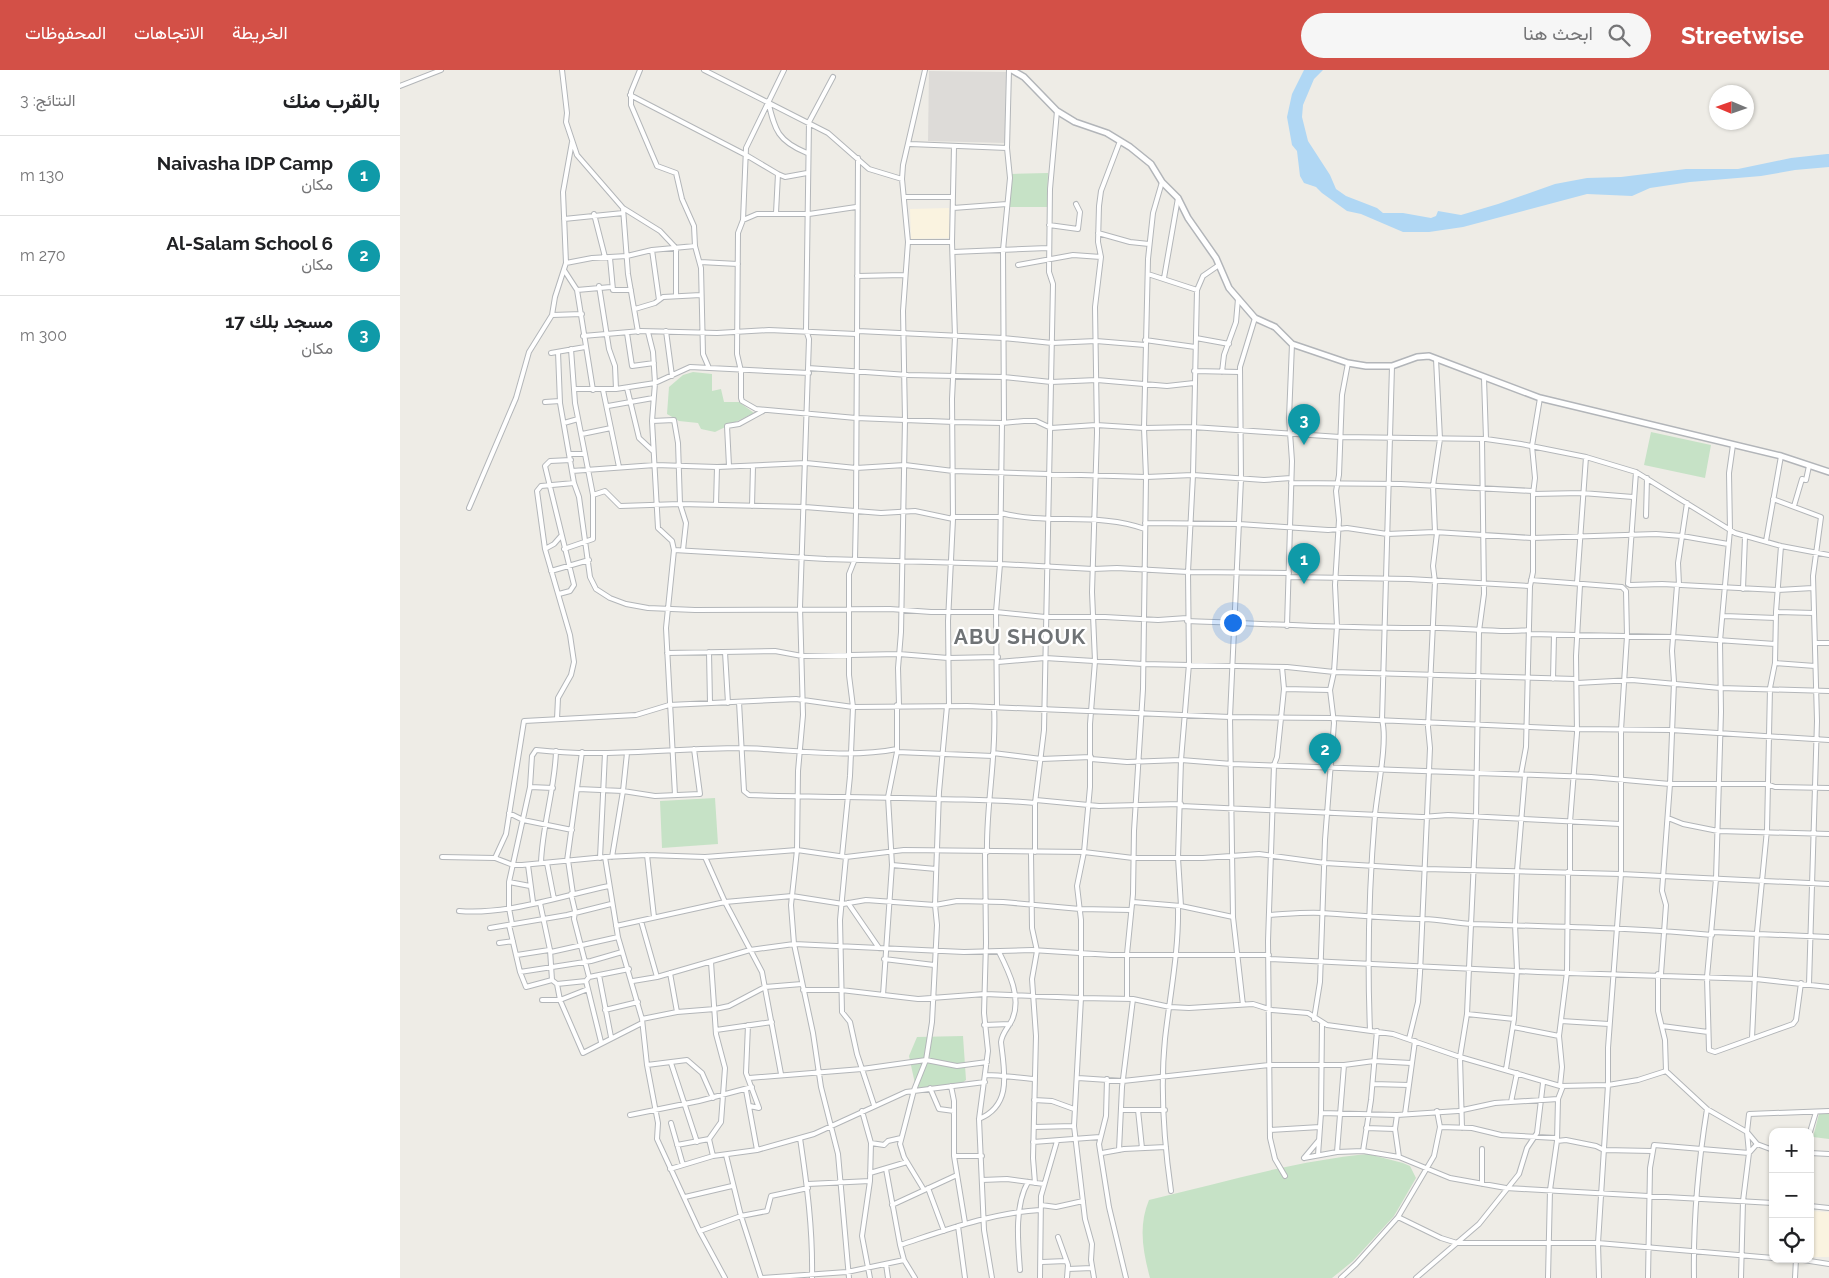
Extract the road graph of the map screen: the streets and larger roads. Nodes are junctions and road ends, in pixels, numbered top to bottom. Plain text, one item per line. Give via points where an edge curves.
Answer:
1 (441, 70) edge
2 (562, 70) edge
3 (640, 70) edge
4 (704, 70) edge
5 (784, 70) edge
6 (925, 70) edge
7 (1010, 70) edge
8 (833, 77) dead end
9 (400, 86) edge
10 (630, 95) junction
11 (768, 101) junction
12 (1057, 111) junction
13 (809, 122) junction
14 (1120, 141) junction
15 (572, 142) junction
16 (910, 144) junction
17 (954, 146) junction
18 (1007, 148) junction
19 (808, 153) junction
20 (746, 154) junction
21 (858, 158) junction
22 (807, 173) junction
23 (778, 174) junction
24 (902, 180) junction
25 (1162, 182) junction
26 (904, 197) junction
27 (953, 197) junction
28 (1178, 198) junction
29 (1007, 204) junction
30 (1076, 204) dead end
31 (856, 207) junction
32 (953, 208) junction
33 (623, 210) junction
34 (776, 213) junction
35 (594, 214) junction
36 (809, 214) junction
37 (564, 219) junction
38 (743, 220) junction
39 (1049, 225) junction
40 (1098, 233) junction
41 (908, 242) junction
42 (952, 242) junction
43 (1149, 244) junction
44 (695, 246) junction
45 (676, 248) junction
46 (1048, 248) junction
47 (652, 250) junction
48 (1004, 250) junction
49 (953, 252) junction
50 (627, 256) junction
51 (1101, 257) junction
52 (608, 258) junction
53 (1049, 259) junction
54 (700, 262) junction
55 (566, 263) junction
56 (738, 264) junction
57 (1018, 265) dead end
58 (1219, 265) junction
59 (564, 270) junction
60 (1148, 274) junction
61 (904, 275) junction
62 (857, 276) junction
63 (1164, 278) junction
64 (599, 286) junction
65 (611, 287) junction
66 (577, 290) junction
67 (631, 290) junction
68 (1197, 290) junction
69 (676, 295) junction
70 (701, 295) junction
71 (1238, 298) junction
72 (659, 300) junction
73 (635, 309) junction
74 (582, 314) junction
75 (552, 315) junction
76 (1255, 318) junction
77 (806, 330) junction
78 (666, 331) junction
79 (638, 332) junction
80 (648, 332) junction
81 (738, 332) junction
82 (627, 333) junction
83 (701, 333) junction
84 (857, 333) junction
85 (904, 334) junction
86 (607, 335) junction
87 (583, 336) junction
88 (955, 337) junction
89 (1003, 338) junction
90 (1196, 338) junction
91 (1096, 341) junction
92 (1145, 342) junction
93 (1052, 343) junction
94 (1229, 344) junction
95 (1292, 344) junction
96 (586, 347) junction
97 (1195, 347) junction
98 (570, 349) junction
99 (551, 352) dead end
100 (558, 352) junction
101 (1436, 359) junction
102 (654, 363) junction
103 (1348, 363) junction
104 (1392, 366) junction
105 (709, 368) junction
106 (808, 370) junction
107 (741, 371) junction
108 (857, 371) junction
109 (1194, 371) junction
110 (1222, 372) junction
111 (1240, 372) junction
112 (904, 374) junction
113 (672, 376) junction
114 (954, 377) junction
115 (1004, 377) junction
116 (1484, 378) junction
117 (1097, 380) junction
118 (1051, 382) junction
119 (655, 383) junction
120 (1146, 383) junction
121 (1194, 383) junction
122 (627, 388) junction
123 (574, 389) junction
124 (593, 390) junction
125 (603, 390) junction
126 (616, 390) junction
127 (653, 398) junction
128 (1540, 398) junction
129 (560, 401) junction
130 (545, 402) dead end
131 (629, 404) junction
132 (608, 406) junction
133 (763, 411) junction
134 (807, 415) junction
135 (856, 418) junction
136 (578, 419) junction
137 (905, 420) junction
138 (652, 421) junction
139 (954, 422) junction
140 (564, 423) junction
141 (1003, 423) junction
142 (1096, 426) junction
143 (1193, 427) junction
144 (611, 428) junction
145 (1051, 428) junction
146 (1144, 428) junction
147 (1242, 430) junction
148 (1290, 432) junction
149 (582, 434) junction
150 (1340, 437) junction
151 (1389, 437) junction
152 (1440, 439) junction
153 (1484, 439) junction
154 (1734, 444) junction
155 (1532, 446) junction
156 (653, 451) junction
157 (570, 454) junction
158 (585, 454) junction
159 (1781, 456) junction
160 (1586, 457) junction
161 (571, 460) junction
162 (806, 464) junction
163 (655, 465) junction
164 (905, 465) junction
165 (679, 466) junction
166 (729, 466) junction
167 (753, 466) junction
168 (1809, 466) junction
169 (618, 467) junction
170 (718, 467) junction
171 (856, 468) junction
172 (589, 470) junction
173 (572, 471) junction
174 (953, 471) junction
175 (1001, 472) junction
176 (1048, 472) junction
177 (1636, 472) junction
178 (1829, 472) edge
179 (1096, 475) junction
180 (1193, 475) junction
181 (1146, 477) junction
182 (1647, 478) junction
183 (1241, 479) junction
184 (1291, 480) junction
185 (574, 483) junction
186 (1337, 483) junction
187 (1388, 484) junction
188 (551, 485) junction
189 (1433, 486) junction
190 (1484, 489) junction
191 (1533, 492) junction
192 (1582, 493) junction
193 (592, 496) junction
194 (1633, 497) junction
195 (579, 498) junction
196 (1773, 499) junction
197 (1687, 503) junction
198 (657, 504) junction
199 (680, 504) junction
200 (716, 505) junction
201 (752, 506) junction
202 (1794, 506) junction
203 (805, 507) junction
204 (469, 508) dead end
205 (856, 512) junction
206 (904, 512) junction
207 (1000, 515) junction
208 (1646, 516) dead end
209 (952, 518) junction
210 (1048, 519) junction
211 (1094, 520) junction
212 (1145, 523) junction
213 (1190, 523) junction
214 (1239, 524) junction
215 (1289, 526) junction
216 (1145, 529) junction
217 (1337, 530) junction
218 (1730, 530) junction
219 (1436, 532) junction
220 (1387, 534) junction
221 (1484, 534) junction
222 (1630, 534) junction
223 (561, 536) junction
224 (1580, 536) junction
225 (1682, 536) junction
226 (1745, 536) junction
227 (1532, 538) junction
228 (1766, 541) junction
229 (585, 542) junction
230 (1728, 544) junction
231 (1781, 546) junction
232 (545, 549) junction
233 (564, 549) junction
234 (674, 550) junction
235 (683, 550) junction
236 (1815, 552) junction
237 (1829, 555) edge
238 (803, 557) junction
239 (854, 559) junction
240 (589, 560) junction
241 (901, 562) junction
242 (950, 563) junction
243 (1000, 564) junction
244 (569, 566) junction
245 (1047, 567) junction
246 (1093, 569) junction
247 (1144, 570) junction
248 (551, 571) junction
249 (1188, 572) junction
250 (1237, 573) junction
251 (1289, 575) junction
252 (1337, 577) junction
253 (1385, 578) junction
254 (1531, 580) junction
255 (1435, 582) junction
256 (1578, 584) junction
257 (1629, 584) junction
258 (1483, 585) junction
259 (1678, 585) junction
260 (1530, 586) junction
261 (1622, 587) junction
262 (1725, 588) junction
263 (1813, 588) junction
264 (1743, 589) junction
265 (1777, 590) junction
266 (1626, 591) junction
267 (558, 594) junction
268 (800, 607) junction
269 (670, 609) junction
270 (851, 609) junction
271 (901, 609) junction
272 (950, 612) junction
273 (996, 612) junction
274 (1776, 612) junction
275 (1814, 613) junction
276 (1093, 616) junction
277 (1724, 616) junction
278 (1045, 617) junction
279 (1776, 618) junction
280 (1144, 619) junction
281 (1187, 620) junction
282 (1233, 622) junction
283 (1286, 626) junction
284 (1337, 626) junction
285 (1432, 628) junction
286 (1385, 629) junction
287 (1479, 631) junction
288 (1529, 632) junction
289 (1554, 635) junction
290 (1576, 635) junction
291 (1627, 636) junction
292 (1674, 637) junction
293 (1720, 641) junction
294 (1815, 643) junction
295 (1829, 643) edge
296 (1775, 644) junction
297 (710, 652) junction
298 (725, 652) junction
299 (667, 653) junction
300 (899, 654) junction
301 (802, 656) junction
302 (851, 656) junction
303 (948, 658) junction
304 (1045, 658) junction
305 (998, 660) junction
306 (1095, 661) junction
307 (1775, 663) junction
308 (1143, 664) junction
309 (1189, 664) junction
310 (1815, 666) junction
311 (1233, 667) junction
312 (1282, 667) junction
313 (1334, 672) junction
314 (1383, 673) junction
315 (1431, 675) junction
316 (1478, 676) junction
317 (1528, 676) junction
318 (1553, 679) junction
319 (1623, 680) junction
320 (1576, 681) junction
321 (1674, 682) junction
322 (1720, 688) junction
323 (1770, 688) junction
324 (1284, 689) junction
325 (1330, 690) junction
326 (1816, 690) junction
327 (1829, 691) edge
328 (803, 700) junction
329 (739, 702) junction
330 (710, 703) junction
331 (728, 703) junction
332 (669, 705) junction
333 (898, 705) junction
334 (948, 706) junction
335 (853, 707) junction
336 (995, 707) junction
337 (1044, 709) junction
338 (1092, 710) junction
339 (1142, 712) junction
340 (1185, 714) junction
341 (1230, 717) junction
342 (1280, 717) junction
343 (1332, 718) junction
344 (557, 719) junction
345 (1382, 720) junction
346 (1430, 722) junction
347 (1478, 724) junction
348 (1526, 725) junction
349 (1576, 729) junction
350 (1621, 730) junction
351 (1670, 730) junction
352 (1720, 734) junction
353 (1768, 736) junction
354 (1816, 740) junction
355 (1829, 740) edge
356 (742, 748) junction
357 (671, 749) junction
358 (694, 749) junction
359 (801, 750) junction
360 (897, 750) junction
361 (556, 751) junction
362 (582, 752) junction
363 (605, 753) junction
364 (627, 753) junction
365 (851, 753) junction
366 (993, 754) junction
367 (943, 755) junction
368 (1041, 758) junction
369 (1091, 758) junction
370 (1182, 760) junction
371 (1138, 762) junction
372 (1232, 764) junction
373 (1274, 765) junction
374 (1330, 768) junction
375 (1381, 769) junction
376 (1428, 772) junction
377 (1476, 774) junction
378 (1523, 775) junction
379 (1572, 776) junction
380 (1621, 780) junction
381 (1670, 784) junction
382 (1719, 784) junction
383 (1767, 784) junction
384 (530, 787) junction
385 (1816, 787) junction
386 (553, 788) junction
387 (1829, 788) edge
388 (578, 789) junction
389 (602, 789) junction
390 (623, 791) junction
391 (675, 795) junction
392 (888, 797) junction
393 (798, 798) junction
394 (848, 798) junction
395 (939, 799) junction
396 (989, 800) junction
397 (1036, 802) junction
398 (1088, 805) junction
399 (1181, 805) junction
400 (1135, 806) junction
401 (1232, 808) junction
402 (1273, 809) junction
403 (509, 813) junction
404 (1326, 814) junction
405 (1376, 814) junction
406 (1427, 816) junction
407 (1476, 817) junction
408 (1668, 818) junction
409 (1522, 819) junction
410 (523, 820) junction
411 (1570, 822) junction
412 (546, 824) junction
413 (1620, 824) junction
414 (572, 830) junction
415 (1767, 830) junction
416 (1718, 831) junction
417 (1814, 833) junction
418 (1829, 834) edge
419 (798, 850) junction
420 (936, 851) junction
421 (892, 852) junction
422 (986, 852) junction
423 (1084, 852) junction
424 (1032, 853) junction
425 (647, 855) junction
426 (1233, 855) junction
427 (442, 856) dead end
428 (1272, 856) junction
429 (602, 857) junction
430 (612, 857) junction
431 (705, 857) junction
432 (844, 857) junction
433 (495, 858) junction
434 (1133, 858) junction
435 (1178, 858) junction
436 (568, 861) junction
437 (547, 863) junction
438 (1325, 863) junction
439 (541, 864) junction
440 (513, 865) junction
441 (528, 865) junction
442 (892, 865) junction
443 (1373, 865) junction
444 (936, 869) junction
445 (1425, 869) junction
446 (1473, 870) junction
447 (1517, 871) junction
448 (1569, 872) junction
449 (1620, 874) junction
450 (1663, 876) junction
451 (1716, 879) junction
452 (509, 882) junction
453 (1763, 882) junction
454 (1813, 884) junction
455 (1829, 884) edge
456 (530, 886) junction
457 (609, 886) junction
458 (572, 894) junction
459 (792, 896) junction
460 (554, 899) junction
461 (533, 902) junction
462 (725, 902) junction
463 (891, 902) junction
464 (984, 902) junction
465 (1133, 902) junction
466 (540, 903) junction
467 (848, 903) junction
468 (611, 904) junction
469 (843, 904) junction
470 (935, 905) junction
471 (1032, 905) junction
472 (1179, 906) junction
473 (509, 908) junction
474 (1080, 909) junction
475 (1131, 910) junction
476 (459, 911) dead end
477 (575, 911) junction
478 (1321, 913) junction
479 (1269, 915) junction
480 (1234, 917) junction
481 (544, 918) junction
482 (654, 918) junction
483 (1370, 918) junction
484 (1423, 919) junction
485 (641, 920) junction
486 (510, 924) junction
487 (1471, 924) junction
488 (1515, 924) junction
489 (616, 926) junction
490 (1567, 926) junction
491 (490, 928) dead end
492 (1616, 930) junction
493 (1665, 930) junction
494 (1757, 932) junction
495 (1712, 933) junction
496 (618, 937) junction
497 (1810, 937) junction
498 (1829, 938) edge
499 (513, 941) junction
500 (498, 943) dead end
501 (794, 944) junction
502 (581, 946) junction
503 (842, 947) junction
504 (880, 948) junction
505 (885, 948) junction
506 (549, 950) junction
507 (750, 950) junction
508 (936, 950) junction
509 (986, 951) junction
510 (1037, 951) junction
511 (622, 952) junction
512 (999, 952) junction
513 (1080, 952) junction
514 (1127, 954) junction
515 (516, 955) junction
516 (1177, 956) junction
517 (1236, 956) junction
518 (1269, 957) junction
519 (884, 959) junction
520 (1321, 961) junction
521 (585, 962) junction
522 (711, 962) junction
523 (1367, 962) junction
524 (934, 965) junction
525 (1420, 965) junction
526 (552, 968) junction
527 (1470, 968) junction
528 (629, 969) junction
529 (1517, 970) junction
530 (520, 972) junction
531 (1567, 972) junction
532 (670, 973) junction
533 (1613, 974) junction
534 (1660, 974) junction
535 (599, 975) junction
536 (589, 977) junction
537 (657, 977) junction
538 (1707, 977) junction
539 (1756, 979) junction
540 (552, 980) junction
541 (586, 981) junction
542 (633, 981) junction
543 (1801, 983) junction
544 (557, 984) junction
545 (802, 984) junction
546 (1809, 984) junction
547 (764, 987) junction
548 (1829, 987) edge
549 (588, 989) junction
550 (803, 990) junction
551 (841, 990) junction
552 (984, 994) junction
553 (883, 995) junction
554 (1015, 997) junction
555 (933, 998) junction
556 (1033, 998) junction
557 (1081, 998) junction
558 (1127, 999) junction
559 (1133, 999) junction
560 (542, 1000) dead end
561 (560, 1000) junction
562 (638, 1002) junction
563 (1243, 1004) junction
564 (1170, 1007) junction
565 (715, 1009) junction
566 (1269, 1009) junction
567 (605, 1010) junction
568 (677, 1012) junction
569 (1467, 1014) junction
570 (1314, 1019) junction
571 (1514, 1019) junction
572 (642, 1021) junction
573 (1562, 1021) junction
574 (772, 1022) junction
575 (1010, 1024) junction
576 (1322, 1024) junction
577 (1609, 1024) junction
578 (748, 1025) junction
579 (984, 1025) junction
580 (1662, 1026) junction
581 (1513, 1027) junction
582 (716, 1030) junction
583 (1370, 1030) junction
584 (1377, 1031) junction
585 (1708, 1032) junction
586 (1559, 1036) junction
587 (611, 1037) junction
588 (1752, 1038) junction
589 (1409, 1039) junction
590 (1416, 1041) junction
591 (601, 1042) junction
592 (1460, 1057) junction
593 (926, 1060) junction
594 (1374, 1061) junction
595 (671, 1062) junction
596 (987, 1062) junction
597 (1412, 1063) junction
598 (647, 1065) junction
599 (1269, 1065) junction
600 (1322, 1065) junction
601 (1344, 1065) junction
602 (862, 1069) junction
603 (1506, 1069) junction
604 (1666, 1071) junction
605 (819, 1072) junction
606 (1516, 1072) junction
607 (781, 1074) junction
608 (1005, 1074) junction
609 (986, 1075) junction
610 (1162, 1076) junction
611 (749, 1078) junction
612 (1078, 1078) junction
613 (1034, 1079) junction
614 (1107, 1079) junction
615 (1123, 1081) junction
616 (985, 1082) junction
617 (1543, 1083) junction
618 (1373, 1084) junction
619 (1409, 1085) junction
620 (1608, 1085) junction
621 (951, 1086) junction
622 (1562, 1086) junction
623 (752, 1087) junction
624 (930, 1088) junction
625 (746, 1090) junction
626 (914, 1090) junction
627 (723, 1096) junction
628 (713, 1098) junction
629 (1558, 1099) junction
630 (1034, 1100) junction
631 (1541, 1100) junction
632 (1511, 1102) junction
633 (685, 1104) junction
634 (874, 1105) junction
635 (750, 1106) junction
636 (1074, 1109) junction
637 (1463, 1109) junction
638 (1708, 1109) junction
639 (656, 1110) junction
640 (862, 1110) junction
641 (1121, 1110) junction
642 (1138, 1110) junction
643 (1165, 1110) junction
644 (954, 1111) junction
645 (1437, 1111) junction
646 (1816, 1112) junction
647 (1829, 1112) edge
648 (1321, 1113) junction
649 (1339, 1113) junction
650 (1405, 1114) junction
651 (630, 1115) dead end
652 (1369, 1115) junction
653 (1397, 1115) junction
654 (979, 1119) junction
655 (671, 1122) dead end
656 (829, 1125) junction
657 (1074, 1126) junction
658 (1034, 1127) junction
659 (1320, 1127) junction
660 (1440, 1127) junction
661 (1366, 1128) junction
662 (1462, 1128) junction
663 (1811, 1128) edge
664 (1395, 1129) junction
665 (1270, 1130) junction
666 (1747, 1132) junction
667 (1535, 1136) junction
668 (1100, 1137) junction
669 (800, 1138) junction
670 (901, 1138) junction
671 (1076, 1138) junction
672 (709, 1139) junction
673 (1556, 1139) junction
674 (1319, 1140) junction
675 (1057, 1141) junction
676 (697, 1142) junction
677 (1033, 1142) junction
678 (871, 1143) junction
679 (1758, 1144) junction
680 (677, 1145) junction
681 (1166, 1147) junction
682 (1142, 1148) junction
683 (1769, 1148) edge
684 (1482, 1149) dead end
685 (757, 1150) junction
686 (1119, 1150) junction
687 (1604, 1150) junction
688 (1700, 1150) junction
689 (1363, 1151) junction
690 (1652, 1151) junction
691 (1337, 1152) junction
692 (1102, 1153) junction
693 (1749, 1153) junction
694 (1814, 1154) edge
695 (1829, 1154) edge
696 (726, 1155) junction
697 (1318, 1155) junction
698 (713, 1156) junction
699 (954, 1156) junction
700 (982, 1156) junction
701 (1399, 1157) junction
702 (907, 1162) junction
703 (683, 1165) junction
704 (670, 1169) junction
705 (886, 1169) junction
706 (1427, 1169) junction
707 (870, 1173) junction
708 (957, 1175) junction
709 (1284, 1176) dead end
710 (982, 1180) junction
711 (870, 1181) junction
712 (1028, 1182) junction
713 (1035, 1183) junction
714 (841, 1184) junction
715 (1044, 1184) junction
716 (1482, 1184) junction
717 (732, 1186) junction
718 (808, 1186) junction
719 (1506, 1188) junction
720 (926, 1189) junction
721 (1550, 1190) junction
722 (1171, 1191) dead end
723 (1601, 1194) junction
724 (685, 1197) junction
725 (1650, 1198) junction
726 (1696, 1198) junction
727 (1083, 1201) junction
728 (1744, 1201) junction
729 (1769, 1203) edge
730 (892, 1204) junction
731 (1814, 1206) edge
732 (1041, 1208) junction
733 (1829, 1208) edge
734 (1020, 1211) junction
735 (741, 1216) junction
736 (1398, 1217) junction
737 (984, 1219) junction
738 (965, 1223) junction
739 (958, 1226) junction
740 (700, 1230) junction
741 (944, 1231) junction
742 (1058, 1237) dead end
743 (1549, 1242) junction
744 (1457, 1243) junction
745 (1598, 1243) junction
746 (900, 1245) junction
747 (1649, 1248) junction
748 (1693, 1251) junction
749 (1742, 1256) junction
750 (1769, 1258) edge
751 (904, 1260) junction
752 (1066, 1261) junction
753 (1042, 1262) junction
754 (1814, 1262) edge
755 (1797, 1263) edge
756 (886, 1264) junction
757 (1829, 1264) edge
758 (868, 1268) junction
759 (1092, 1268) junction
760 (1068, 1269) junction
761 (1020, 1270) dead end
762 (848, 1272) junction
763 (812, 1276) edge
764 (725, 1278) edge
765 (761, 1278) edge
766 (849, 1278) edge
767 (870, 1278) edge
768 (888, 1278) edge
769 (915, 1278) edge
770 (965, 1278) edge
771 (992, 1278) edge
772 (1040, 1278) edge
773 (1067, 1278) edge
774 (1094, 1278) edge
775 (1126, 1278) edge
776 (1341, 1278) edge
777 (1416, 1278) edge
778 (1548, 1278) edge
779 (1599, 1278) edge
780 (1648, 1278) edge
781 (1694, 1278) edge
782 (1741, 1278) edge
783 (1795, 1278) edge

1 - 9 street
2 - 15 street via 566,122
3 - 10 street
4 - 11 street
5 - 11 street
6 - 16 street
7 - 12 street via 1024,77
7 - 18 street
8 - 13 street
10 - 20 street
10 - 44 street via 631,105 656,164 676,172 682,199 694,226
11 - 13 street
11 - 19 street via 774,126 782,139
11 - 20 street
12 - 14 street
12 - 39 street
13 - 19 street
13 - 21 street
14 - 25 street via 1150,164
14 - 40 street via 1101,191
15 - 33 street via 577,155
15 - 37 street via 563,192
16 - 17 street
16 - 24 street
17 - 18 street
17 - 27 street
18 - 29 street via 1010,178
19 - 22 street
20 - 23 street
20 - 38 street
21 - 24 street via 876,173
21 - 31 street
22 - 23 street via 785,177
22 - 36 street
23 - 34 street
24 - 26 street
25 - 28 street
25 - 43 street
26 - 27 street
26 - 41 street
27 - 32 street
28 - 58 street
28 - 63 street
29 - 32 street
29 - 48 street
30 - 39 street via 1080,212 1078,229
31 - 36 street
31 - 62 street
32 - 42 street
33 - 35 street
33 - 45 street via 660,231
33 - 50 street
34 - 36 street
34 - 38 street via 757,214
35 - 37 street
35 - 52 street
36 - 77 street
37 - 55 street
38 - 56 street via 738,234
39 - 46 street
40 - 43 street
40 - 51 street
41 - 42 street
41 - 61 street
42 - 49 street
43 - 60 street
44 - 45 street
44 - 54 street
45 - 47 street
45 - 69 street
46 - 48 street
46 - 53 street
47 - 50 street
47 - 72 street
48 - 49 street
48 - 89 street
49 - 88 street
50 - 52 street
50 - 67 street
51 - 53 street via 1072,255
51 - 91 street via 1095,307
52 - 55 street
52 - 65 street
53 - 57 street
53 - 93 street via 1053,284
54 - 56 street
54 - 70 street
55 - 59 street
56 - 81 street
58 - 68 street via 1203,276
58 - 71 street
59 - 66 street
59 - 75 street
60 - 63 street
60 - 92 street
61 - 62 street
61 - 85 street
62 - 84 street
63 - 68 street
64 - 65 street
64 - 66 street
64 - 86 street
65 - 67 street via 615,291
66 - 74 street
67 - 73 street
68 - 90 street
69 - 70 street
69 - 72 street
70 - 83 street
71 - 76 street
71 - 94 street via 1236,322
72 - 73 street
73 - 79 street
74 - 75 street
74 - 87 street
75 - 204 street via 529,352 516,398
76 - 95 street via 1275,327
76 - 111 street
77 - 81 street
77 - 84 street
77 - 106 street via 809,339
78 - 80 street
78 - 83 street
78 - 113 street
79 - 80 street
79 - 82 street
80 - 102 street
81 - 83 street
81 - 107 street via 737,354
82 - 86 street
82 - 102 street via 632,366
83 - 105 street via 703,354
84 - 85 street
84 - 108 street
85 - 88 street
85 - 112 street
86 - 87 street
86 - 126 street
87 - 96 street
88 - 89 street
88 - 114 street
89 - 93 street
89 - 115 street
90 - 94 street
90 - 97 street
91 - 92 street
91 - 93 street
91 - 117 street
92 - 97 street
92 - 120 street
93 - 118 street
94 - 110 street
95 - 103 street
95 - 148 street
96 - 98 street
96 - 124 street
97 - 109 street
98 - 100 street
98 - 123 street
99 - 100 street
100 - 129 street
101 - 104 street via 1424,356
101 - 116 street
101 - 152 street
102 - 119 street
103 - 104 street
103 - 150 street via 1342,395
104 - 151 street
105 - 107 street
105 - 113 street via 690,368
106 - 107 street
106 - 108 street
106 - 134 street
107 - 133 street via 742,401
108 - 112 street
108 - 135 street
109 - 110 street
109 - 121 street
110 - 111 street
111 - 147 street
112 - 114 street
112 - 137 street
113 - 119 street
114 - 115 street
114 - 139 street
115 - 118 street
115 - 141 street
116 - 128 street
116 - 153 street
117 - 118 street
117 - 120 street
117 - 142 street
118 - 145 street
119 - 122 street
119 - 127 street
120 - 121 street via 1167,386
120 - 146 street
121 - 143 street
122 - 126 street
122 - 131 street
123 - 124 street
123 - 136 street
124 - 125 street
125 - 126 street
125 - 132 street
127 - 131 street
127 - 138 street
128 - 154 street
128 - 155 street
129 - 130 street
129 - 140 street
131 - 132 street
131 - 156 street via 639,438
132 - 144 street
133 - 134 street
133 - 166 street via 740,424 727,426
134 - 135 street
134 - 162 street
135 - 137 street
135 - 171 street
136 - 140 street
136 - 149 street
137 - 139 street
137 - 164 street
138 - 156 street
138 - 165 street via 674,420
139 - 141 street
139 - 174 street
140 - 157 street
141 - 145 street via 1036,422
141 - 175 street
142 - 145 street
142 - 146 street
142 - 179 street
143 - 146 street
143 - 147 street
143 - 180 street
144 - 149 street
144 - 169 street
145 - 176 street
146 - 181 street
147 - 148 street
147 - 183 street
148 - 150 street
148 - 184 street
149 - 158 street
150 - 151 street
150 - 186 street
151 - 152 street
151 - 187 street
152 - 153 street
152 - 189 street
153 - 155 street
153 - 190 street
154 - 159 street
154 - 218 street via 1729,473
155 - 160 street
155 - 191 street
156 - 163 street
157 - 158 street
157 - 161 street
158 - 172 street
159 - 168 street
159 - 196 street
160 - 177 street
160 - 192 street
161 - 173 street
161 - 188 street via 547,462 545,468
162 - 167 street
162 - 171 street
162 - 203 street
163 - 165 street
163 - 169 street
163 - 198 street
164 - 171 street
164 - 174 street
164 - 206 street
165 - 170 street
165 - 199 street
166 - 167 street
166 - 170 street
167 - 201 street
168 - 178 street
168 - 202 street
169 - 172 street
170 - 200 street
171 - 205 street
172 - 173 street
172 - 193 street
173 - 185 street
174 - 175 street
174 - 209 street
175 - 176 street
175 - 207 street
176 - 179 street
176 - 210 street
177 - 182 street
177 - 194 street
179 - 181 street
179 - 211 street
180 - 181 street
180 - 183 street
180 - 213 street
181 - 212 street
182 - 197 street
182 - 208 street
183 - 184 street
183 - 214 street
184 - 186 street
184 - 215 street
185 - 188 street
185 - 195 street
186 - 187 street
186 - 217 street
187 - 189 street
187 - 220 street
188 - 223 street
188 - 232 street via 540,486 537,491
189 - 190 street
189 - 219 street
190 - 191 street
190 - 221 street
191 - 192 street
191 - 227 street
192 - 194 street
192 - 224 street
193 - 195 street
193 - 198 street via 605,492 620,506
193 - 229 street via 593,539
194 - 222 street
195 - 229 street
196 - 202 street
196 - 228 street
197 - 218 street
197 - 225 street
198 - 199 street
198 - 234 street via 658,528 672,540
199 - 200 street
199 - 235 street via 686,523
200 - 201 street
201 - 203 street
202 - 236 street via 1820,517
203 - 205 street
203 - 238 street
205 - 206 street
205 - 239 street
206 - 209 street
206 - 241 street
207 - 209 street
207 - 210 street
207 - 243 street
209 - 242 street
210 - 211 street
210 - 245 street
211 - 216 street via 1116,520
211 - 246 street
212 - 213 street
212 - 216 street
213 - 214 street
213 - 249 street
214 - 215 street
214 - 250 street
215 - 217 street
215 - 251 street
216 - 247 street
217 - 220 street via 1347,528
217 - 252 street
218 - 226 street
218 - 230 street
219 - 220 street
219 - 221 street
219 - 255 street
220 - 253 street
221 - 227 street
221 - 258 street
222 - 224 street
222 - 225 street
222 - 257 street
223 - 232 street
223 - 233 street
224 - 227 street
224 - 256 street
225 - 230 street
225 - 259 street
226 - 228 street
226 - 264 street
227 - 254 street
228 - 231 street
229 - 233 street
229 - 240 street
230 - 262 street
231 - 236 street
231 - 265 street
232 - 248 street
233 - 244 street
234 - 235 street
234 - 269 street
235 - 238 street
236 - 237 street
236 - 263 street
238 - 239 street
238 - 268 street
239 - 241 street
239 - 270 street via 850,574
240 - 244 street
240 - 269 street via 592,583 610,598 626,604
241 - 242 street
241 - 271 street
242 - 243 street
242 - 272 street
243 - 245 street
243 - 273 street
244 - 248 street
244 - 267 street via 574,587
245 - 246 street
245 - 278 street
246 - 247 street
246 - 276 street
247 - 249 street
247 - 280 street
248 - 267 street
249 - 250 street
249 - 281 street
250 - 251 street
250 - 282 street
251 - 252 street
251 - 283 street
252 - 253 street
252 - 284 street
253 - 255 street
253 - 286 street
254 - 256 street
254 - 260 street
255 - 258 street
255 - 285 street
256 - 261 street
256 - 290 street
257 - 259 street
257 - 261 street
257 - 266 street
258 - 260 street
258 - 287 street
259 - 262 street
259 - 292 street
260 - 288 street
261 - 266 street
262 - 264 street
262 - 277 street
263 - 265 street
263 - 275 street
264 - 265 street
265 - 274 street
266 - 291 street
267 - 344 street via 574,662 571,675 558,698
268 - 269 street
268 - 270 street
268 - 301 street
269 - 299 street via 666,628
270 - 271 street
270 - 302 street
271 - 272 street
271 - 300 street
272 - 273 street
272 - 303 street
273 - 278 street
273 - 305 street
274 - 275 street
274 - 279 street
275 - 294 street
276 - 278 street
276 - 280 street
276 - 306 street
277 - 279 street
277 - 293 street
278 - 304 street
279 - 296 street
280 - 281 street
280 - 308 street
281 - 282 street
281 - 309 street
282 - 283 street
282 - 311 street
283 - 284 street
284 - 286 street
284 - 313 street
285 - 286 street
285 - 287 street
285 - 315 street
286 - 314 street
287 - 288 street
287 - 316 street
288 - 289 street
288 - 317 street
289 - 290 street
289 - 318 street
290 - 291 street
290 - 320 street
291 - 292 street
291 - 319 street
292 - 293 street
292 - 321 street
293 - 296 street
293 - 322 street
294 - 295 street
294 - 310 street
296 - 307 street
297 - 298 street
297 - 299 street
297 - 330 street
298 - 301 street via 775,651
298 - 331 street
299 - 332 street
300 - 302 street
300 - 303 street
300 - 333 street
301 - 302 street
301 - 328 street
302 - 335 street via 849,676
303 - 305 street
303 - 334 street
304 - 305 street
304 - 306 street
304 - 337 street
305 - 336 street
306 - 308 street
306 - 338 street
307 - 310 street
307 - 323 street
308 - 309 street
308 - 339 street
309 - 311 street
309 - 340 street
310 - 326 street
311 - 312 street
311 - 341 street
312 - 313 street
312 - 324 street
313 - 314 street
313 - 325 street
314 - 315 street
314 - 345 street
315 - 316 street
315 - 346 street
316 - 317 street
316 - 347 street
317 - 318 street
317 - 348 street
318 - 320 street
319 - 320 street
319 - 321 street
319 - 350 street
320 - 349 street
321 - 322 street
321 - 351 street
322 - 323 street
322 - 352 street
323 - 326 street
323 - 353 street
324 - 325 street
324 - 342 street
325 - 343 street
326 - 327 street
326 - 354 street
328 - 329 street
328 - 335 street
328 - 359 street
329 - 331 street
329 - 356 street
330 - 331 street
330 - 332 street
332 - 344 street via 636,715
332 - 357 street
333 - 334 street
333 - 335 street
333 - 360 street
334 - 336 street
334 - 367 street
335 - 365 street
336 - 337 street
336 - 366 street
337 - 338 street
337 - 368 street
338 - 339 street
338 - 369 street
339 - 340 street
339 - 371 street
340 - 341 street
340 - 370 street
341 - 342 street
341 - 372 street
342 - 343 street
342 - 373 street
343 - 345 street
343 - 374 street
344 - 403 street via 524,721
345 - 346 street
345 - 375 street
346 - 347 street
346 - 376 street
347 - 348 street
347 - 377 street
348 - 349 street
348 - 378 street
349 - 350 street
349 - 379 street
350 - 351 street
350 - 380 street
351 - 352 street
351 - 381 street
352 - 353 street
352 - 382 street
353 - 354 street
353 - 383 street
354 - 355 street
354 - 385 street
356 - 358 street
356 - 359 street
356 - 393 street via 746,793
357 - 358 street
357 - 364 street
357 - 391 street
358 - 391 street via 700,794
359 - 365 street
359 - 393 street
360 - 365 street
360 - 367 street
360 - 392 street
361 - 362 street
361 - 384 street via 533,752
361 - 386 street
362 - 363 street
362 - 388 street
363 - 364 street
363 - 389 street
364 - 390 street
365 - 394 street
366 - 367 street
366 - 368 street
366 - 396 street
367 - 395 street
368 - 369 street
368 - 397 street
369 - 371 street
369 - 398 street
370 - 371 street
370 - 372 street
370 - 399 street
371 - 400 street
372 - 373 street
372 - 401 street
373 - 374 street
373 - 402 street
374 - 375 street
374 - 404 street
375 - 376 street
375 - 405 street
376 - 377 street
376 - 406 street
377 - 378 street
377 - 407 street
378 - 379 street
378 - 409 street
379 - 380 street
379 - 411 street
380 - 381 street
380 - 413 street
381 - 382 street
381 - 408 street
382 - 383 street
382 - 416 street
383 - 385 street via 1775,787
383 - 415 street
384 - 386 street
384 - 410 street
385 - 387 street
385 - 417 street
386 - 412 street
388 - 389 street
388 - 414 street
389 - 390 street
389 - 429 street
390 - 391 street via 646,796
390 - 430 street
392 - 394 street
392 - 395 street
392 - 421 street
393 - 394 street
393 - 419 street
394 - 432 street
395 - 396 street
395 - 420 street
396 - 397 street
396 - 422 street
397 - 398 street
397 - 424 street
398 - 400 street
398 - 423 street
399 - 400 street
399 - 401 street
399 - 435 street
400 - 434 street
401 - 402 street
401 - 426 street
402 - 404 street
402 - 428 street
403 - 410 street
403 - 433 street via 505,838
404 - 405 street
404 - 438 street
405 - 406 street
405 - 443 street
406 - 407 street
406 - 445 street
407 - 409 street
407 - 446 street
408 - 416 street
408 - 450 street
409 - 411 street
409 - 447 street
410 - 412 street
410 - 440 street
411 - 413 street
411 - 448 street
412 - 414 street
412 - 439 street
413 - 449 street
414 - 436 street
415 - 416 street
415 - 417 street
415 - 453 street
416 - 451 street
417 - 418 street
417 - 454 street
419 - 431 street
419 - 432 street
419 - 459 street
420 - 421 street
420 - 422 street
420 - 444 street
421 - 432 street
421 - 442 street
422 - 424 street
422 - 464 street
423 - 424 street
423 - 434 street
423 - 474 street via 1078,880
424 - 471 street
425 - 430 street
425 - 431 street
425 - 482 street
426 - 428 street
426 - 435 street
426 - 480 street
427 - 433 street
428 - 438 street
428 - 479 street
429 - 430 street
429 - 436 street
429 - 457 street
431 - 462 street
432 - 469 street
433 - 440 street
434 - 435 street
434 - 465 street
435 - 472 street
436 - 437 street
436 - 458 street
437 - 439 street
437 - 460 street
438 - 443 street
438 - 478 street
439 - 441 street
440 - 441 street
440 - 452 street
441 - 456 street
442 - 444 street
442 - 463 street
443 - 445 street
443 - 483 street
444 - 470 street
445 - 446 street
445 - 484 street
446 - 447 street
446 - 487 street
447 - 448 street
447 - 488 street
448 - 449 street
448 - 490 street
449 - 450 street
449 - 492 street
450 - 451 street
450 - 493 street
451 - 453 street
451 - 495 street
452 - 456 street
452 - 473 street
453 - 454 street
453 - 494 street
454 - 455 street
454 - 497 street
456 - 461 street
457 - 458 street
457 - 468 street
458 - 460 street
458 - 477 street
459 - 462 street
459 - 469 street
459 - 501 street
460 - 466 street
461 - 466 street
461 - 473 street
462 - 482 street
462 - 507 street
463 - 467 street via 866,900
463 - 470 street
463 - 505 street
464 - 470 street via 957,901
464 - 471 street
464 - 509 street
465 - 472 street
465 - 475 street
466 - 481 street
467 - 469 street
467 - 504 street
468 - 477 street
468 - 489 street
469 - 503 street via 840,920
470 - 508 street
471 - 474 street
471 - 510 street
472 - 480 street
472 - 516 street
473 - 476 street
473 - 486 street
474 - 475 street
474 - 513 street
475 - 514 street
477 - 481 street
477 - 502 street
478 - 479 street
478 - 483 street
478 - 520 street
479 - 518 street
480 - 517 street
481 - 486 street
481 - 506 street
482 - 485 street
483 - 484 street
483 - 523 street
484 - 487 street
484 - 525 street
485 - 489 street
485 - 537 street
486 - 491 street
486 - 499 street
487 - 488 street
487 - 527 street
488 - 490 street
488 - 529 street
489 - 496 street
490 - 492 street
490 - 531 street
492 - 493 street
492 - 533 street
493 - 495 street
493 - 534 street
494 - 495 street
494 - 497 street
494 - 539 street
495 - 538 street
496 - 502 street
496 - 511 street
497 - 498 street
497 - 546 street
499 - 500 street
499 - 515 street
501 - 503 street
501 - 507 street
501 - 545 street
502 - 506 street
502 - 521 street
503 - 504 street
503 - 551 street
504 - 505 street
505 - 508 street
505 - 519 street
506 - 515 street
506 - 526 street
507 - 522 street
507 - 547 street via 762,972
508 - 509 street
508 - 524 street
509 - 512 street
509 - 552 street
510 - 512 street
510 - 513 street
510 - 556 street via 1032,980
511 - 521 street
511 - 528 street
512 - 554 street via 1010,975
513 - 514 street
513 - 557 street
514 - 516 street
514 - 558 street
515 - 530 street
516 - 517 street
516 - 564 street
517 - 518 street
517 - 563 street
518 - 520 street
518 - 566 street
519 - 524 street
519 - 553 street
520 - 523 street
520 - 570 street
521 - 526 street
521 - 536 street
522 - 532 street
522 - 565 street
523 - 525 street
523 - 583 street
524 - 555 street
525 - 527 street
525 - 589 street via 1418,1002
526 - 530 street
526 - 540 street
527 - 529 street
527 - 569 street
528 - 535 street
528 - 542 street
529 - 531 street
529 - 571 street
530 - 540 street via 526,987
531 - 533 street
531 - 573 street
532 - 537 street
532 - 568 street
533 - 534 street
533 - 577 street
534 - 538 street
534 - 580 street via 1658,1012
535 - 536 street
535 - 567 street
536 - 541 street
537 - 542 street
538 - 539 street
538 - 585 street
539 - 543 street
539 - 588 street
540 - 544 street
541 - 544 street
541 - 549 street
542 - 562 street
543 - 546 street
543 - 588 street via 1796,1021
544 - 561 street
545 - 547 street
545 - 550 street
546 - 548 street
547 - 565 street via 729,1006
547 - 574 street
549 - 561 street
549 - 591 street
550 - 551 street
550 - 605 street
551 - 553 street
551 - 602 street via 842,1012 850,1022
552 - 554 street
552 - 555 street
552 - 579 street
553 - 555 street
554 - 556 street
554 - 575 street
555 - 593 street
556 - 557 street
556 - 613 street via 1036,1036
557 - 558 street
557 - 612 street
558 - 559 street
559 - 564 street
559 - 615 street
560 - 561 street
561 - 591 street via 583,1053
562 - 567 street
562 - 572 street
563 - 564 street via 1208,1008
563 - 566 street
564 - 610 street
565 - 568 street
565 - 582 street
566 - 570 street via 1308,1013
566 - 599 street
567 - 587 street
568 - 572 street
569 - 571 street
569 - 592 street
570 - 576 street
571 - 581 street
572 - 587 street
572 - 598 street
573 - 577 street
573 - 586 street
574 - 578 street
574 - 607 street
575 - 579 street
575 - 608 street via 1001,1042
576 - 583 street
576 - 600 street
577 - 620 street
578 - 582 street
578 - 611 street via 746,1070
579 - 596 street via 988,1041
580 - 585 street
580 - 604 street
581 - 586 street
581 - 603 street
582 - 627 street via 718,1047 725,1062
583 - 584 street
584 - 589 street
584 - 594 street
585 - 588 street via 1713,1052
586 - 622 street
587 - 591 street
589 - 590 street
590 - 592 street
590 - 597 street
592 - 603 street
592 - 637 street
593 - 596 street via 956,1066
593 - 602 street
593 - 626 street
594 - 597 street
594 - 601 street
594 - 618 street
595 - 598 street
595 - 628 street via 689,1061 702,1073
595 - 633 street
596 - 609 street
597 - 619 street
598 - 639 street
599 - 600 street
599 - 610 street
599 - 665 street
600 - 601 street
600 - 648 street
601 - 649 street
602 - 605 street
602 - 634 street
603 - 606 street
604 - 620 street
604 - 638 street
605 - 607 street
605 - 656 street
606 - 617 street
606 - 632 street
607 - 611 street
608 - 609 street
608 - 613 street via 1012,1078
608 - 654 street via 1003,1098 989,1114
609 - 616 street
610 - 615 street
610 - 643 street
611 - 623 street
612 - 614 street
612 - 636 street
613 - 630 street
614 - 615 street
614 - 668 street via 1106,1116
615 - 641 street
616 - 621 street
616 - 654 street
617 - 622 street
617 - 631 street
618 - 619 street
618 - 652 street
619 - 650 street
620 - 622 street
620 - 687 street
621 - 624 street
621 - 644 street
622 - 629 street
623 - 625 street
623 - 635 street via 758,1108
624 - 626 street
624 - 644 street via 938,1109
625 - 627 street
625 - 635 street
626 - 634 street
626 - 670 street
627 - 628 street
627 - 672 street via 721,1122
628 - 633 street
629 - 631 street
629 - 673 street
630 - 636 street
630 - 658 street
631 - 632 street
631 - 667 street
632 - 637 street
633 - 639 street
633 - 676 street
634 - 640 street
635 - 685 street
636 - 657 street
637 - 645 street
637 - 662 street
638 - 666 street
638 - 688 street
639 - 651 street
639 - 704 street via 657,1140
640 - 656 street
640 - 678 street
641 - 642 street
641 - 686 street
642 - 643 street
642 - 682 street
643 - 681 street
644 - 699 street
645 - 650 street
645 - 660 street
646 - 647 street
646 - 663 street
646 - 666 street via 1749,1114
648 - 649 street
648 - 659 street
649 - 652 street
649 - 691 street
650 - 653 street
652 - 653 street
652 - 661 street
653 - 664 street
654 - 700 street
655 - 680 street
656 - 669 street
656 - 714 street via 838,1154
657 - 658 street
657 - 671 street
658 - 677 street
659 - 665 street
659 - 674 street
660 - 662 street
660 - 706 street via 1436,1154
661 - 664 street
661 - 689 street
662 - 667 street via 1501,1135
664 - 701 street
665 - 709 street via 1275,1159
666 - 679 street
666 - 693 street
667 - 673 street
667 - 719 street via 1527,1148 1519,1174
668 - 671 street
668 - 692 street
669 - 685 street
669 - 718 street
670 - 678 street via 884,1145
670 - 702 street
671 - 675 street
671 - 727 street
672 - 676 street
672 - 698 street
673 - 687 street
673 - 721 street
674 - 697 street
674 - 697 street via 1304,1158
675 - 677 street
675 - 715 street
676 - 680 street
677 - 713 street
678 - 707 street
679 - 683 street
679 - 693 street
680 - 703 street
681 - 682 street
681 - 722 street
682 - 686 street
684 - 716 street
685 - 696 street
686 - 692 street
687 - 690 street
687 - 723 street
688 - 690 street via 1654,1145
688 - 693 street
688 - 726 street
689 - 691 street
689 - 701 street
690 - 725 street
691 - 697 street
692 - 775 street via 1109,1207
693 - 728 street
694 - 695 street
696 - 698 street
696 - 717 street
698 - 703 street
699 - 700 street
699 - 708 street
700 - 710 street
701 - 706 street
702 - 705 street
702 - 720 street
703 - 704 street
704 - 724 street
705 - 707 street
705 - 730 street
706 - 716 street via 1450,1178
706 - 736 street
707 - 711 street
708 - 720 street
708 - 738 street
710 - 712 street
710 - 737 street
711 - 714 street
711 - 758 street via 862,1236
712 - 713 street
712 - 734 street via 1022,1194
713 - 715 street
714 - 718 street
714 - 762 street
715 - 732 street
716 - 719 street
717 - 724 street
717 - 735 street
718 - 735 street via 771,1196 767,1211
718 - 763 street
719 - 721 street
719 - 744 street via 1490,1212
720 - 730 street
720 - 741 street
721 - 723 street
721 - 743 street
723 - 725 street
723 - 745 street
724 - 740 street
725 - 726 street
725 - 747 street
726 - 728 street
726 - 748 street
727 - 732 street
727 - 759 street via 1092,1244
728 - 729 street
728 - 749 street
730 - 746 street
731 - 733 street
732 - 734 street
732 - 753 street
734 - 737 street
734 - 761 street
735 - 740 street
735 - 765 street
736 - 744 street
736 - 776 street
737 - 738 street
737 - 771 street
738 - 739 street
739 - 741 street
739 - 770 street
740 - 764 street
741 - 746 street
742 - 752 street
743 - 744 street
743 - 745 street
743 - 778 street
744 - 777 street
745 - 747 street
745 - 779 street
746 - 751 street
747 - 748 street
747 - 780 street
748 - 749 street
748 - 781 street
749 - 750 street
749 - 782 street
751 - 756 street
751 - 769 street
752 - 753 street
752 - 760 street
753 - 772 street
754 - 757 street
755 - 783 street
756 - 758 street
756 - 768 street
758 - 762 street
758 - 767 street
759 - 760 street
759 - 774 street
760 - 773 street
762 - 763 street
762 - 766 street
763 - 765 street

